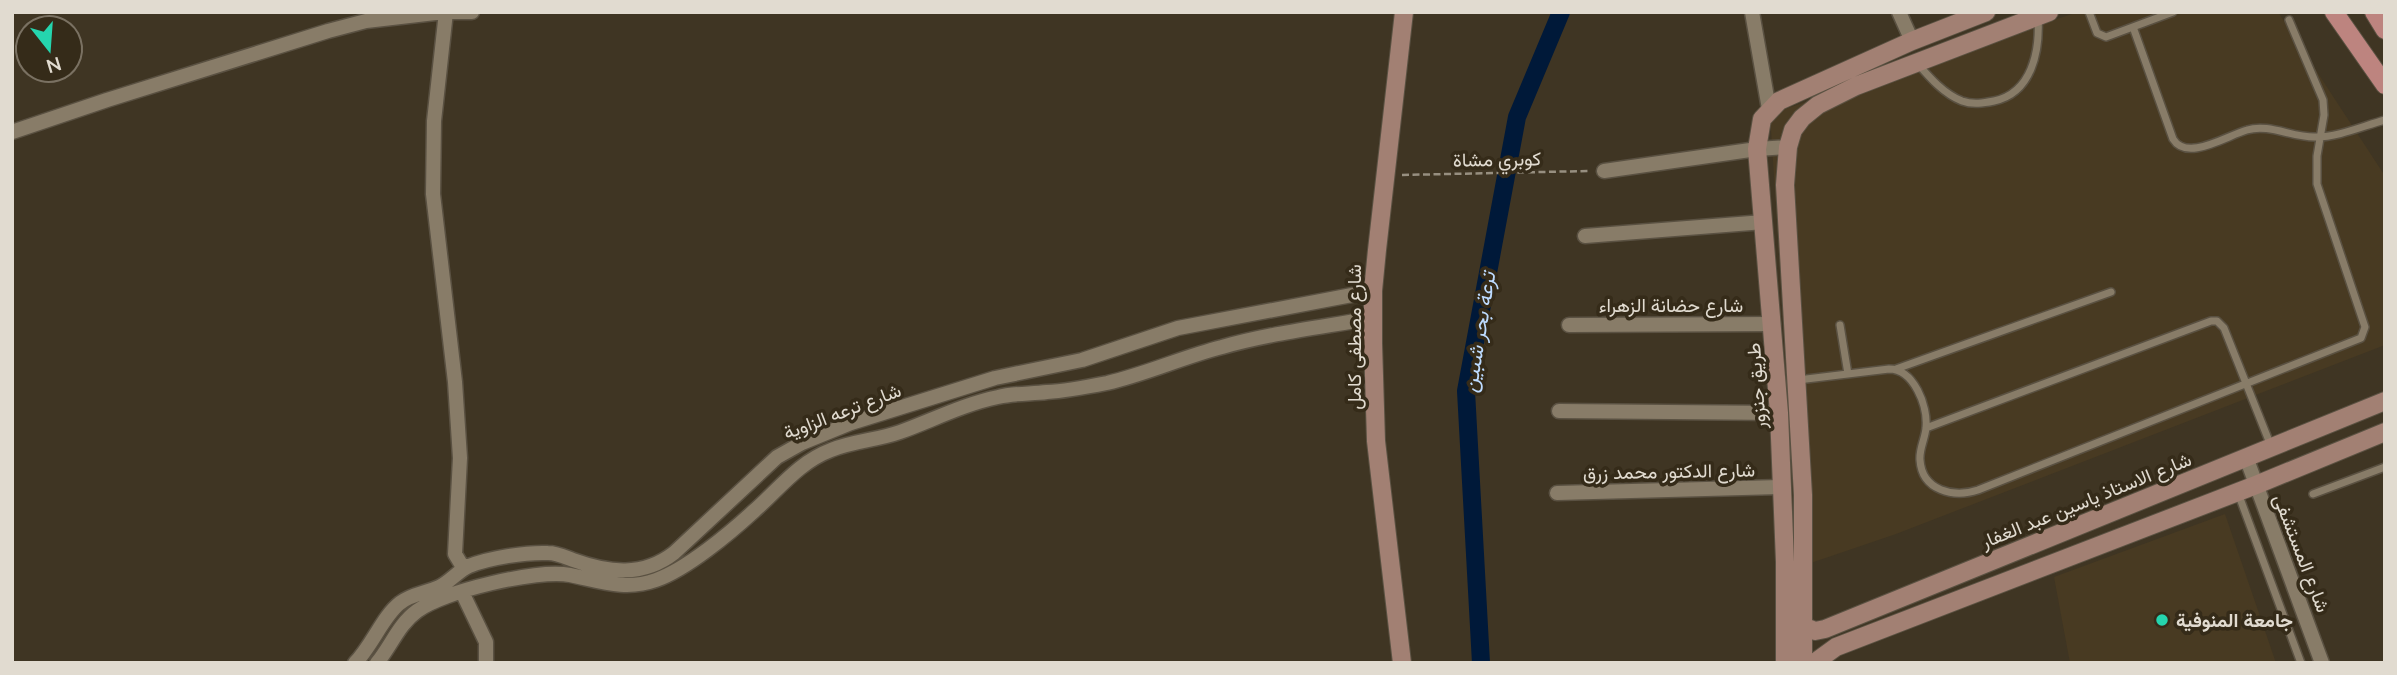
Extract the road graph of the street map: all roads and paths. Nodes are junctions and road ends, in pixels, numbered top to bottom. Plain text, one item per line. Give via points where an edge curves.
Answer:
1 (447, 12) edge
2 (471, 12) edge
3 (1404, 12) edge
4 (1752, 12) edge
5 (1899, 12) edge
6 (1986, 12) edge
7 (2089, 12) edge
8 (2173, 12) edge
9 (2334, 12) edge
10 (2374, 12) edge
11 (2043, 15) edge
12 (2289, 20) dead end
13 (2133, 27) junction
14 (2385, 30) edge
15 (1912, 41) junction
16 (1916, 63) junction
17 (2385, 85) edge
18 (1769, 109) junction
19 (2385, 120) edge
20 (12, 132) edge
21 (2320, 137) junction
22 (1790, 139) junction
23 (1757, 149) junction
24 (1604, 171) dead end
25 (1578, 172) dead end
26 (1417, 174) dead end
27 (1764, 222) junction
28 (1585, 236) dead end
29 (1373, 291) junction
30 (2111, 292) dead end
31 (1373, 318) junction
32 (1773, 324) junction
33 (1569, 325) dead end
34 (1840, 325) dead end
35 (1896, 369) junction
36 (1848, 374) junction
37 (1797, 380) junction
38 (2246, 385) junction
39 (2385, 401) edge
40 (1559, 411) dead end
41 (1779, 413) junction
42 (1926, 428) junction
43 (2385, 432) edge
44 (2272, 447) junction
45 (2246, 457) junction
46 (2385, 467) edge
47 (2256, 485) junction
48 (1782, 488) junction
49 (1557, 492) dead end
50 (2238, 492) junction
51 (2313, 494) dead end
52 (2091, 521) junction
53 (2101, 545) junction
54 (467, 567) junction
55 (461, 592) junction
56 (1803, 626) junction
57 (355, 663) edge
58 (377, 663) edge
59 (486, 663) edge
60 (1402, 663) edge
61 (1785, 663) edge
62 (1803, 663) edge
63 (1814, 663) edge
64 (2301, 663) edge
65 (2322, 663) edge

1 - 2 street
1 - 20 street via 366,21 328,31
1 - 54 street via 435,110 433,194 459,445 455,554
3 - 29 main road, شارع مصطفى كامل
4 - 18 street
5 - 15 street
6 - 15 main road
7 - 13 lane via 2101,36
8 - 13 lane
9 - 17 main road
10 - 14 main road
11 - 16 main road
11 - 16 lane via 2031,68 2017,90 2001,100 1963,102
12 - 21 lane via 2323,100
13 - 21 lane via 2173,139 2181,148 2194,149 2256,128
15 - 18 main road via 1790,95
16 - 22 main road via 1836,94 1802,118
18 - 23 main road, طريق جنزور via 1762,119
19 - 21 lane
21 - 38 lane via 2316,170 2320,197 2365,333 2356,341
22 - 23 street
22 - 37 main road via 1785,185
23 - 24 street
23 - 27 main road, طريق جنزور
25 - 26 path, كوبري مشاة
27 - 28 street
27 - 32 main road, طريق جنزور
29 - 31 main road, شارع مصطفى كامل
29 - 54 street, شارع ترعه الزاوية via 1178,328 1082,360 995,378 851,423 777,457 674,553 645,569 612,570 556,553
30 - 35 lane
31 - 55 street, شارع ترعه الزاوية via 1233,344 1094,386 998,397 893,434 831,450 795,471 754,512 692,560 649,583 618,586 546,574
31 - 60 main road, شارع مصطفى كامل via 1376,441
32 - 33 street, شارع حضانة الزهراء
32 - 41 main road, طريق جنزور
34 - 36 lane
35 - 36 lane
35 - 42 lane via 1913,384
36 - 37 lane
37 - 56 main road
38 - 42 lane via 2221,324 2211,321
38 - 42 lane via 1968,493 1946,493 1922,472
38 - 44 lane
39 - 44 main road, شارع الاستاذ ياسين عبد الغفار
40 - 41 street
41 - 48 main road, طريق جنزور
43 - 47 main road
44 - 45 main road, شارع الاستاذ ياسين عبد الغفار
45 - 47 street, شارع المستشفى
45 - 52 main road, شارع الاستاذ ياسين عبد الغفار
46 - 51 lane
47 - 50 main road
47 - 65 street, شارع المستشفى
48 - 49 street, شارع الدكتور محمد زرق
48 - 61 main road, طريق جنزور
50 - 53 main road
50 - 64 lane
52 - 53 main road
52 - 56 main road, شارع الاستاذ ياسين عبد الغفار via 1825,629
53 - 63 main road via 1836,648
54 - 57 street, شارع ترعه الزاوية via 446,584 397,605
55 - 58 street, شارع ترعه الزاوية via 428,604 408,618
55 - 59 street via 482,629
56 - 62 main road

